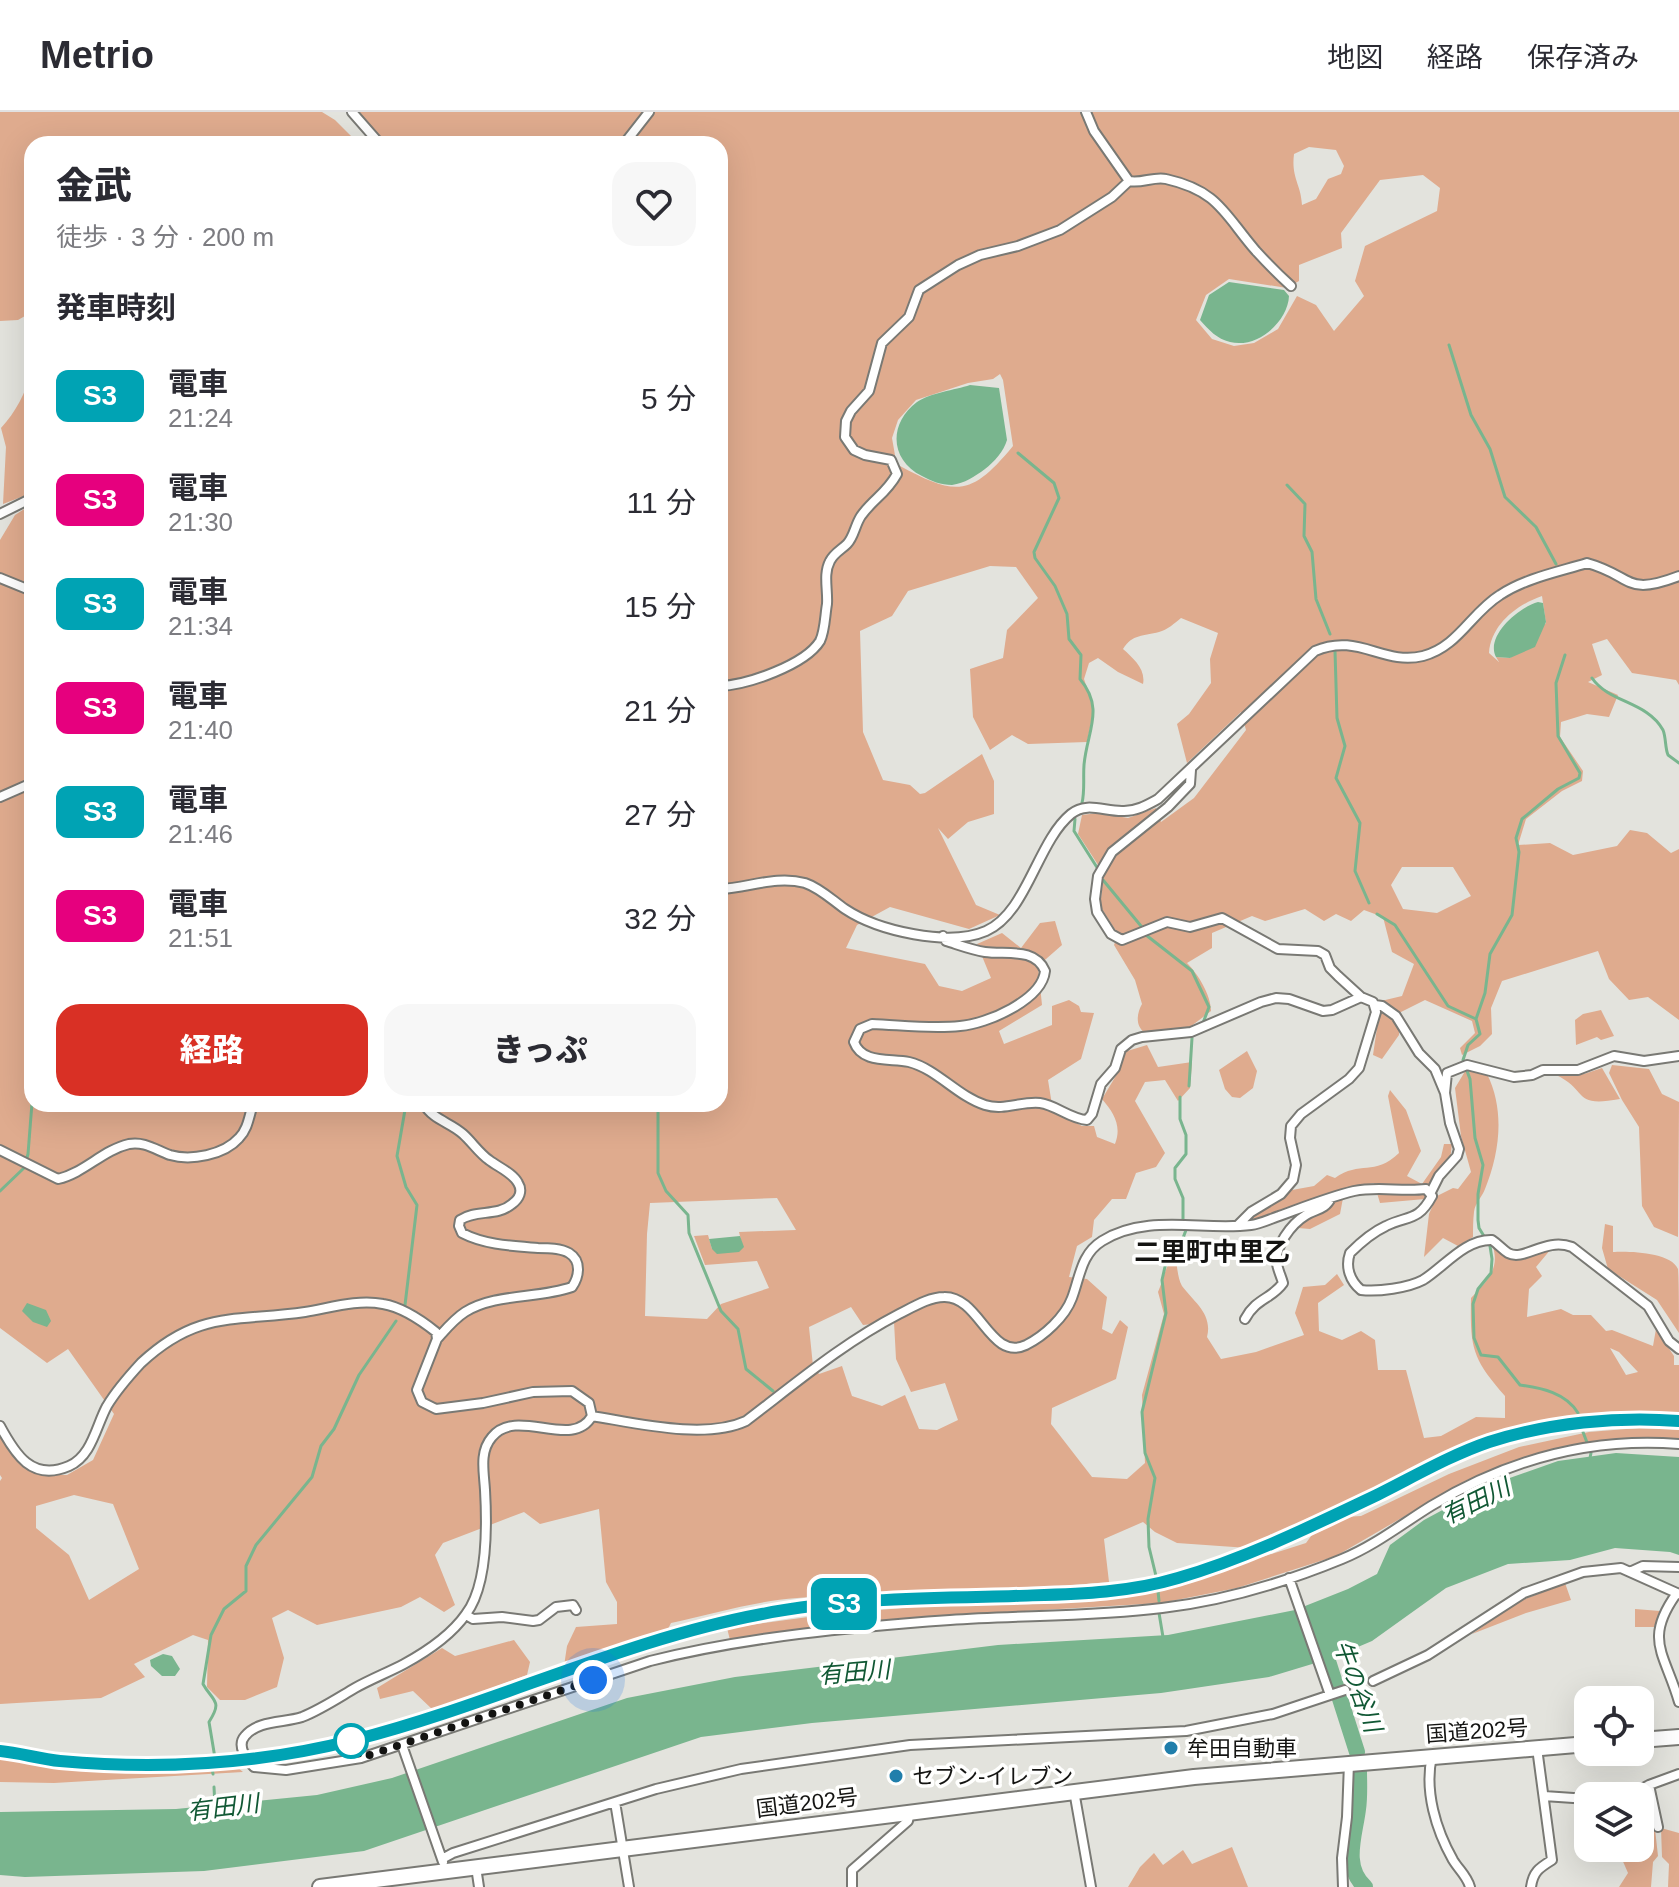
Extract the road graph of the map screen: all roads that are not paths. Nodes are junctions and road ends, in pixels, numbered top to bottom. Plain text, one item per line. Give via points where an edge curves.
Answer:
1 (352, 112) edge
2 (649, 112) edge
3 (1086, 112) edge
4 (373, 136) edge
5 (630, 136) edge
6 (1129, 181) junction
7 (1291, 286) dead end
8 (24, 502) edge
9 (0, 514) edge
10 (1679, 576) edge
11 (0, 578) edge
12 (24, 588) edge
13 (728, 685) edge
14 (1191, 770) junction
15 (24, 786) edge
16 (0, 797) edge
17 (728, 888) edge
18 (943, 936) junction
19 (1361, 997) junction
20 (1375, 1005) junction
21 (1679, 1056) edge
22 (1445, 1093) junction
23 (251, 1112) edge
24 (431, 1112) edge
25 (0, 1150) edge
26 (1431, 1192) junction
27 (1331, 1198) junction
28 (1238, 1225) junction
29 (1245, 1319) dead end
30 (437, 1339) junction
31 (1679, 1349) edge
32 (592, 1416) junction
33 (0, 1426) edge
34 (1679, 1444) edge
35 (1679, 1567) edge
36 (1632, 1571) junction
37 (1289, 1578) junction
38 (1678, 1594) edge
39 (576, 1610) dead end
40 (466, 1615) junction
41 (1373, 1681) dead end
42 (1345, 1690) dead end
43 (1330, 1695) junction
44 (1679, 1702) edge
45 (1679, 1737) edge
46 (1654, 1739) edge
47 (402, 1745) junction
48 (1574, 1745) edge
49 (1537, 1748) junction
50 (1432, 1756) junction
51 (1349, 1763) junction
52 (1679, 1774) edge
53 (1654, 1783) edge
54 (1074, 1791) junction
55 (1544, 1796) junction
56 (1574, 1798) edge
57 (615, 1802) junction
58 (1654, 1808) edge
59 (910, 1812) junction
60 (1658, 1827) dead end
61 (621, 1848) junction
62 (443, 1865) junction
63 (476, 1867) junction
64 (320, 1887) edge
65 (479, 1887) edge
66 (629, 1887) edge
67 (852, 1887) edge
68 (1091, 1887) edge
69 (1343, 1887) edge
70 (1470, 1887) edge
71 (1531, 1887) edge

1 - 4 street
2 - 5 street
3 - 6 street
6 - 7 street via 1162,178 1203,192 1220,204
6 - 13 street via 1060,230 980,255 919,290 909,317 882,343 869,391 846,421 845,437 854,450 891,460 897,474 887,492 858,520 850,541 832,556 822,637 789,666
8 - 9 street
10 - 14 street via 1655,585 1632,585 1587,563 1500,595 1444,648 1423,656 1398,658 1350,644 1329,644 1315,651
11 - 12 street
14 - 18 street via 1139,809 1075,811 1050,837 1001,922 971,936
14 - 19 street via 1190,784 1112,852 1098,876 1097,912 1111,934 1129,939 1167,922 1190,927 1222,918 1278,949 1318,951
15 - 16 street
17 - 18 street via 770,881 807,884 878,926
18 - 19 street via 984,952 1036,958 1045,971 1042,985 1022,1002 981,1021 961,1026 872,1024 860,1029 854,1042 863,1055 910,1062 980,1104 997,1108 1041,1103 1087,1120 1101,1084 1132,1040 1191,1032 1276,998 1323,1011
19 - 20 street
20 - 22 street via 1396,1016 1435,1069
20 - 28 street via 1359,1068 1291,1126 1293,1180
21 - 22 street via 1644,1061 1614,1056 1578,1070 1514,1077 1462,1066 1447,1073
22 - 26 street via 1459,1149
23 - 25 street via 248,1125 225,1150 193,1158 139,1143 125,1145 58,1179
24 - 30 street via 520,1186 516,1202 503,1211 460,1220 462,1233 570,1253 579,1272 572,1287 464,1312
26 - 27 street via 1367,1189
26 - 31 street via 1417,1216 1382,1227 1350,1253 1347,1267 1357,1287 1368,1291 1417,1282 1482,1240 1492,1240 1511,1255 1561,1243 1648,1306
27 - 28 street via 1254,1225
27 - 29 street via 1325,1208 1299,1220 1284,1239 1277,1252 1283,1283 1251,1307
28 - 32 street via 1141,1227 1100,1242 1088,1253 1064,1314 1014,1349 998,1342 968,1306 945,1297 870,1329 735,1426 684,1428
30 - 32 street via 417,1390 428,1407 572,1391 589,1403
30 - 33 street via 428,1326 384,1304 232,1317 183,1332 142,1362 107,1406 82,1458 72,1465 27,1465
32 - 40 street via 570,1431 527,1426 492,1436 483,1455 487,1524 480,1578
34 - 37 street via 1595,1445 1525,1462 1474,1481 1344,1558
35 - 36 street via 1643,1566
36 - 38 street
36 - 41 street via 1607,1568 1550,1582 1498,1607 1428,1655
37 - 43 street
37 - 47 street via 1160,1609 948,1620 704,1648 650,1661
38 - 44 street via 1658,1630
39 - 40 street via 573,1605 556,1607 533,1621
40 - 47 street via 405,1663 304,1716 264,1724 241,1742 254,1767 268,1770 349,1760
42 - 43 street
43 - 57 street via 1273,1714 1186,1731 910,1745 690,1779
45 - 46 highway
47 - 62 street
48 - 49 highway, 国道202号
49 - 50 highway, 国道202号
49 - 55 street
50 - 51 highway, 国道202号
50 - 70 street via 1433,1815
51 - 54 highway, 国道202号
51 - 69 street
52 - 53 street
54 - 59 highway, 国道202号
54 - 68 street
55 - 56 street
55 - 71 street via 1552,1860 1533,1875
57 - 61 street
57 - 62 street via 453,1853
58 - 60 street
59 - 61 highway, 国道202号
59 - 67 street via 908,1821 852,1870
61 - 63 highway, 国道202号
61 - 66 street
62 - 63 highway, 国道202号
62 - 64 highway, 国道202号
63 - 65 street

